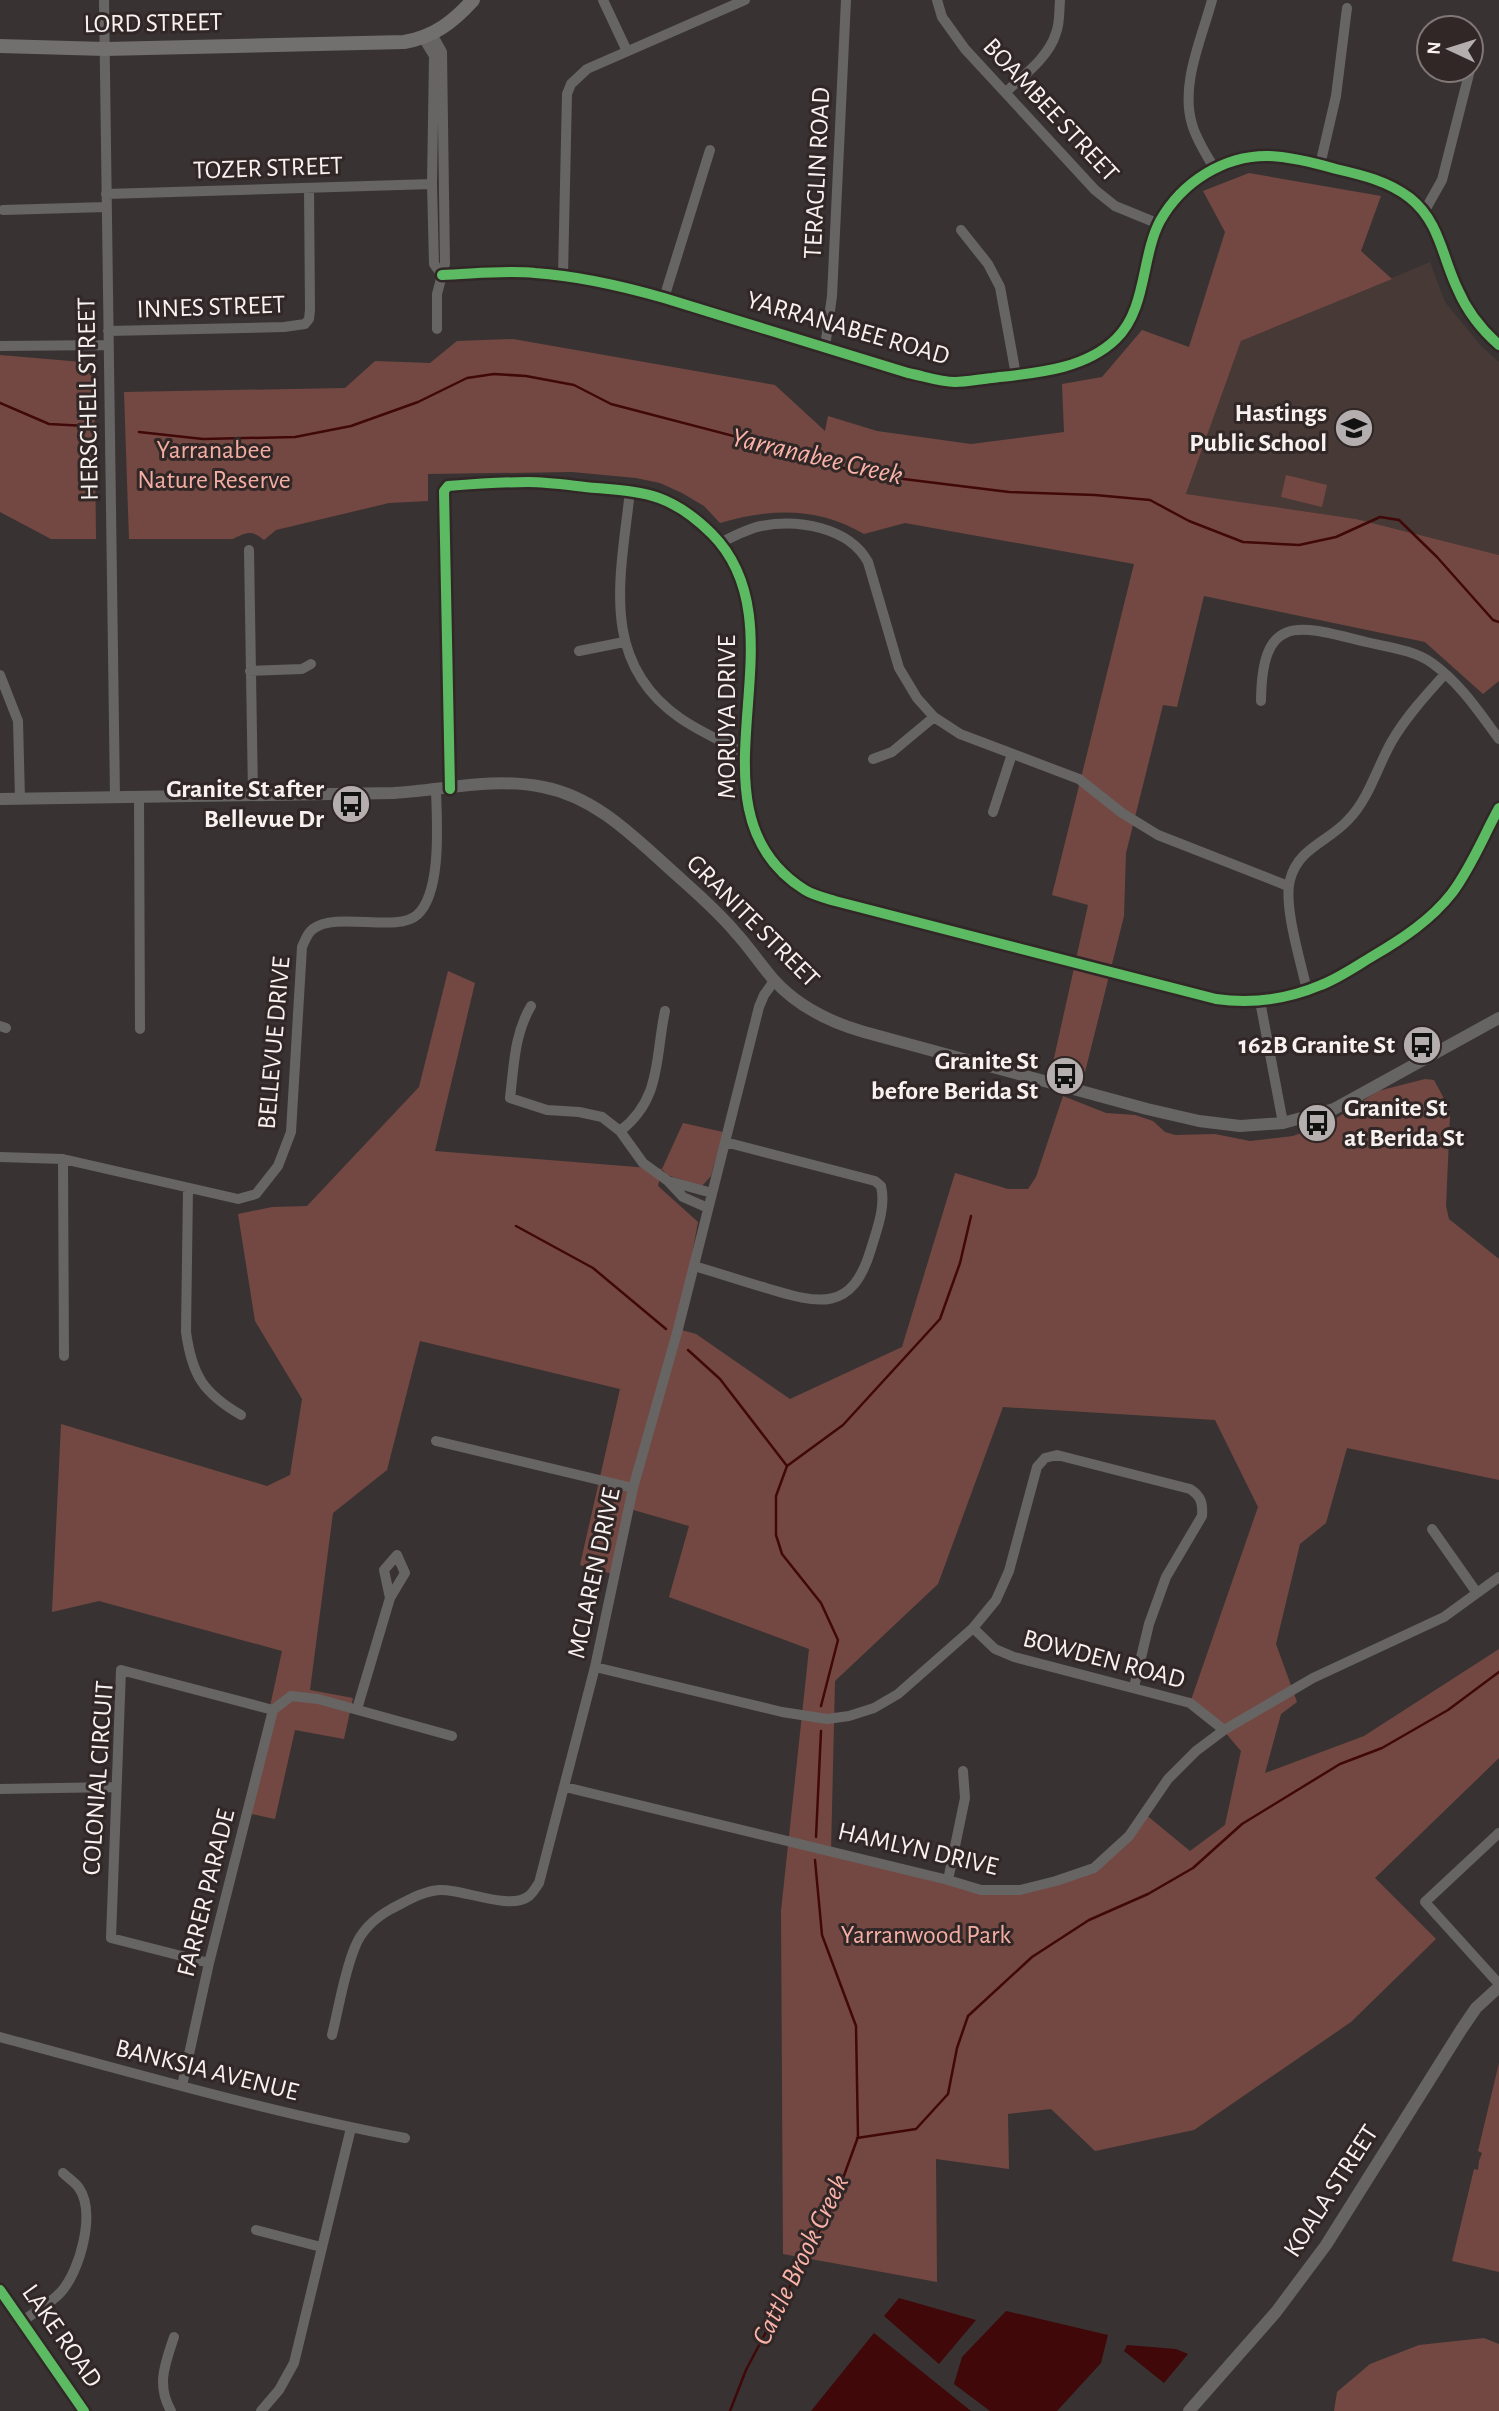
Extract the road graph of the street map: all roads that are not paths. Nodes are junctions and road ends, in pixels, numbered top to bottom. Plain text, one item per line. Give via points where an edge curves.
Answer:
1 (104, 0) edge
2 (473, 0) edge
3 (603, 0) edge
4 (746, 0) edge
5 (846, 0) edge
6 (937, 0) edge
7 (1060, 0) edge
8 (1212, 0) edge
9 (1347, 8) dead end
10 (427, 36) junction
11 (0, 46) edge
12 (105, 49) junction
13 (627, 51) junction
14 (1467, 84) edge
15 (1006, 92) junction
16 (710, 150) dead end
17 (1320, 165) junction
18 (1214, 167) junction
19 (432, 184) junction
20 (309, 188) junction
21 (106, 194) junction
22 (106, 207) junction
23 (3, 210) dead end
24 (1424, 212) junction
25 (1158, 224) junction
26 (961, 230) dead end
27 (442, 275) junction
28 (563, 275) junction
29 (664, 298) junction
30 (437, 329) dead end
31 (108, 331) junction
32 (108, 345) junction
33 (1499, 345) edge
34 (0, 346) edge
35 (825, 347) junction
36 (1016, 375) junction
37 (630, 491) junction
38 (720, 543) junction
39 (249, 550) dead end
40 (624, 642) junction
41 (579, 651) dead end
42 (311, 664) dead end
43 (250, 671) junction
44 (1445, 674) junction
45 (0, 675) edge
46 (1261, 701) dead end
47 (934, 717) junction
48 (1499, 739) edge
49 (746, 754) junction
50 (1013, 754) junction
51 (873, 759) dead end
52 (450, 789) junction
53 (436, 791) junction
54 (420, 792) junction
55 (253, 795) junction
56 (115, 798) junction
57 (139, 798) junction
58 (0, 799) edge
59 (20, 799) junction
60 (1499, 808) edge
61 (437, 810) junction
62 (993, 812) dead end
63 (1288, 886) junction
64 (774, 981) junction
65 (1307, 990) junction
66 (1260, 1001) junction
67 (531, 1006) dead end
68 (665, 1011) dead end
69 (1499, 1018) edge
70 (140, 1029) dead end
71 (1283, 1123) junction
72 (620, 1131) junction
73 (726, 1142) junction
74 (0, 1157) edge
75 (63, 1159) junction
76 (668, 1181) junction
77 (188, 1189) junction
78 (712, 1193) junction
79 (708, 1208) junction
80 (694, 1266) junction
81 (64, 1356) dead end
82 (241, 1415) dead end
83 (436, 1441) dead end
84 (633, 1488) junction
85 (1432, 1529) dead end
86 (1499, 1577) edge
87 (1477, 1592) junction
88 (390, 1598) dead end
89 (973, 1628) junction
90 (595, 1667) junction
91 (1134, 1687) junction
92 (358, 1709) junction
93 (273, 1710) junction
94 (1224, 1730) junction
95 (452, 1736) dead end
96 (963, 1771) dead end
97 (116, 1787) junction
98 (565, 1787) junction
99 (0, 1789) edge
100 (1499, 1833) edge
101 (948, 1880) junction
102 (209, 1963) junction
103 (1499, 1985) edge
104 (332, 2035) dead end
105 (0, 2037) edge
106 (182, 2086) junction
107 (351, 2128) junction
108 (405, 2138) dead end
109 (64, 2173) dead end
110 (256, 2230) dead end
111 (321, 2247) junction
112 (0, 2290) edge
113 (22, 2322) junction
114 (174, 2337) dead end
115 (84, 2411) edge
116 (171, 2411) edge
117 (261, 2411) edge
118 (1189, 2411) edge

1 - 12 street, HERSCHELL STREET
2 - 10 main road via 452,22
3 - 13 street
4 - 13 street
5 - 35 street, TERAGLIN ROAD via 832,296
6 - 15 street, BOAMBEE STREET via 958,40
7 - 15 street via 1058,28 1051,45
8 - 18 street via 1188,100 1191,123
9 - 17 street via 1336,96
10 - 12 main road, LORD STREET via 386,43
10 - 19 street via 434,56
10 - 27 street via 442,52
11 - 12 main road, LORD STREET
12 - 21 street, HERSCHELL STREET
13 - 28 street via 587,69 567,94
14 - 24 street via 1442,180
15 - 25 street, BOAMBEE STREET via 1104,199
16 - 29 street
17 - 18 street, YARRANABEE ROAD via 1266,156
17 - 24 street, YARRANABEE ROAD via 1392,185
18 - 25 street, YARRANABEE ROAD via 1180,194
19 - 20 street, TOZER STREET
19 - 27 street via 434,264
20 - 21 street, TOZER STREET
20 - 31 street, INNES STREET via 310,310 305,324
21 - 22 street, HERSCHELL STREET
22 - 23 street
22 - 31 street, HERSCHELL STREET
24 - 33 street, YARRANABEE ROAD via 1439,235 1466,306
25 - 36 street, YARRANABEE ROAD via 1133,313 1117,339 1072,365
26 - 36 street via 1000,287
27 - 28 street, YARRANABEE ROAD
27 - 30 street
28 - 29 street, YARRANABEE ROAD
29 - 35 street, YARRANABEE ROAD
31 - 32 street, HERSCHELL STREET
32 - 34 street
32 - 56 street, HERSCHELL STREET
35 - 36 street, YARRANABEE ROAD via 943,381
37 - 38 street, MORUYA DRIVE via 682,510
37 - 40 street via 620,590
37 - 52 street, MORUYA DRIVE via 530,482 448,486 443,491
38 - 47 street via 758,527 792,523 839,534 854,544 868,562 899,668
38 - 49 street, MORUYA DRIVE via 734,562 750,611
39 - 43 street
40 - 41 street
40 - 49 street via 645,684 664,705
42 - 43 street via 302,669
43 - 55 street
44 - 46 street via 1419,656 1314,629 1289,629 1271,645 1262,670
44 - 48 street
44 - 63 street via 1399,729 1355,812 1300,858
45 - 59 street via 19,721
47 - 50 street via 960,734
47 - 51 street via 892,752
49 - 66 street, MORUYA DRIVE via 745,790 759,841 785,875 807,891 1194,994 1233,1002
50 - 62 street
50 - 63 street via 1079,779 1158,835
52 - 53 street, GRANITE STREET
52 - 64 street, GRANITE STREET via 517,783 569,794 591,804 698,894 736,932
53 - 54 street, GRANITE STREET
53 - 61 street, BELLEVUE DRIVE
54 - 55 street, GRANITE STREET
54 - 61 street
55 - 57 street, GRANITE STREET
56 - 57 street, GRANITE STREET
56 - 59 street, GRANITE STREET
57 - 70 street
58 - 59 street, GRANITE STREET
60 - 65 street, MORUYA DRIVE via 1470,866 1432,915 1387,948
61 - 77 street, BELLEVUE DRIVE via 436,863 427,900 418,914 402,921 322,923 310,930 302,947 292,1132 278,1166 256,1194 238,1199
63 - 65 street
64 - 71 street, GRANITE STREET via 804,1006 853,1029 1186,1118 1240,1126
64 - 73 street, MCLAREN DRIVE via 759,1007
65 - 66 street, MORUYA DRIVE
66 - 71 street
67 - 72 street via 516,1043 510,1098 547,1110 591,1113
68 - 72 street via 658,1069 648,1099 634,1121
69 - 71 street, GRANITE STREET via 1350,1101
72 - 76 street via 643,1163
73 - 78 street, MCLAREN DRIVE
73 - 80 street via 874,1181 881,1186 882,1208 863,1273 854,1286 830,1300 804,1300
74 - 75 street, BELLEVUE DRIVE
75 - 77 street, BELLEVUE DRIVE
75 - 81 street
76 - 78 street
76 - 79 street via 683,1197
77 - 82 street via 189,1353 206,1390
78 - 79 street, MCLAREN DRIVE
79 - 80 street, MCLAREN DRIVE
80 - 84 street, MCLAREN DRIVE
83 - 84 street
84 - 90 street, MCLAREN DRIVE
85 - 87 street
86 - 87 street, HAMLYN DRIVE
87 - 94 street, HAMLYN DRIVE via 1444,1617 1313,1678
88 - 92 street
89 - 90 street via 898,1694 874,1708 838,1718 782,1712
89 - 91 street, BOWDEN ROAD via 995,1649 1014,1657
89 - 91 street via 996,1601 1009,1571 1037,1467 1045,1458 1057,1455 1190,1489 1203,1505 1202,1516 1167,1577 1149,1624
90 - 98 street, MCLAREN DRIVE
91 - 94 street, BOWDEN ROAD via 1190,1703
92 - 93 street via 291,1696
92 - 95 street
93 - 97 street, COLONIAL CIRCUIT via 121,1670
93 - 102 street, FARRER PARADE
94 - 101 street, HAMLYN DRIVE via 1168,1779 1129,1836 1094,1868 1020,1890 981,1890
96 - 101 street via 965,1798
97 - 99 street
97 - 102 street, COLONIAL CIRCUIT via 111,1938
98 - 101 street, HAMLYN DRIVE
98 - 104 street, MCLAREN DRIVE via 539,1883 528,1897 513,1902 438,1890 388,1910 365,1929 355,1947
100 - 103 street via 1425,1902
102 - 106 street, FARRER PARADE
103 - 118 street, KOALA STREET via 1476,2008 1326,2245 1276,2312
105 - 106 street, BANKSIA AVENUE
106 - 107 street, BANKSIA AVENUE
107 - 108 street, BANKSIA AVENUE
107 - 111 street
109 - 113 street via 79,2188 86,2204 77,2265 62,2292
110 - 111 street
111 - 117 street via 294,2363
112 - 113 main road, LAKE ROAD
113 - 115 main road, LAKE ROAD
114 - 116 street via 162,2374 162,2391

